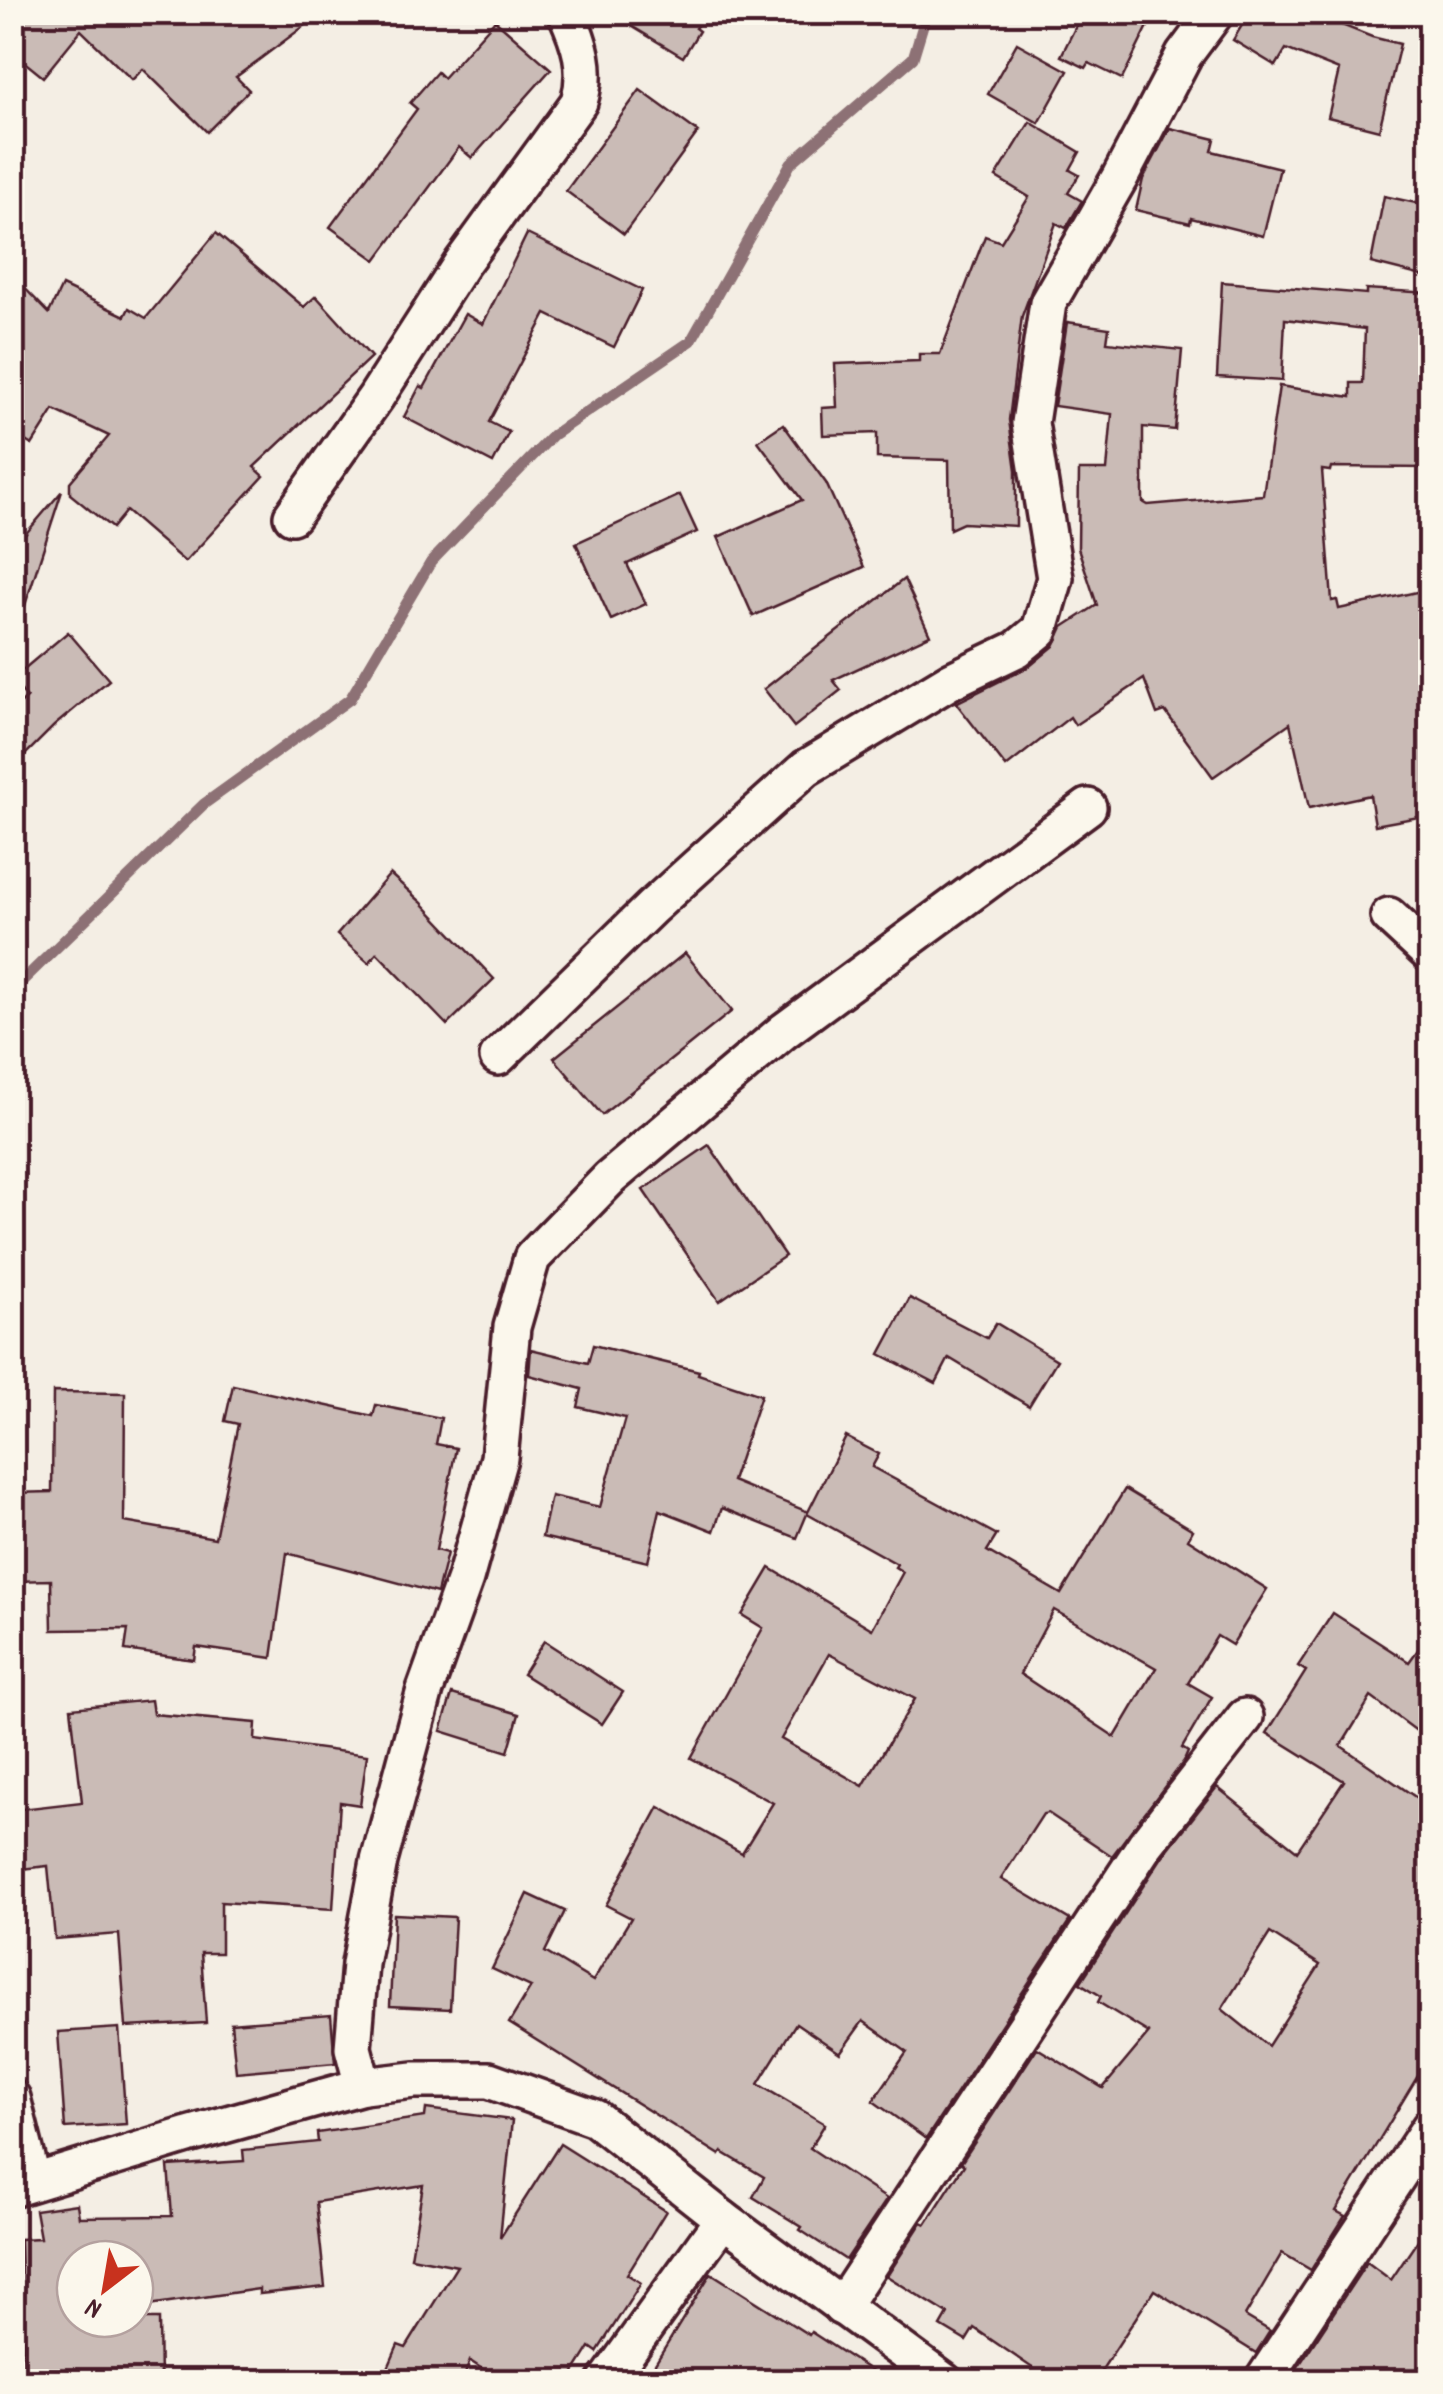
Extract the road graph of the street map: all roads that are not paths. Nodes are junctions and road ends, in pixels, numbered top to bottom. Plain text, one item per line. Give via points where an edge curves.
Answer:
1 (566, 12) edge
2 (1216, 12) edge
3 (292, 516) dead end
4 (1088, 808) dead end
5 (1389, 916) dead end
6 (1430, 954) edge
7 (498, 1057) dead end
8 (1245, 1717) dead end
9 (363, 2086) junction
10 (12, 2098) edge
11 (1430, 2127) edge
12 (22, 2185) edge
13 (723, 2219) junction
14 (841, 2307) junction
15 (931, 2378) edge
16 (606, 2382) edge
17 (1262, 2382) edge

1 - 3 street via 584,60 579,102
2 - 7 street via 1184,55 1048,303 1030,423 1054,578 1040,630 806,768
4 - 9 street via 784,1030 610,1178 532,1258 512,1327 499,1458 378,1862 353,2048
5 - 6 street
8 - 14 street via 1145,1845
9 - 12 street
9 - 13 street via 488,2080 595,2118
10 - 12 street
11 - 17 street
13 - 14 street
13 - 16 street
14 - 15 street

